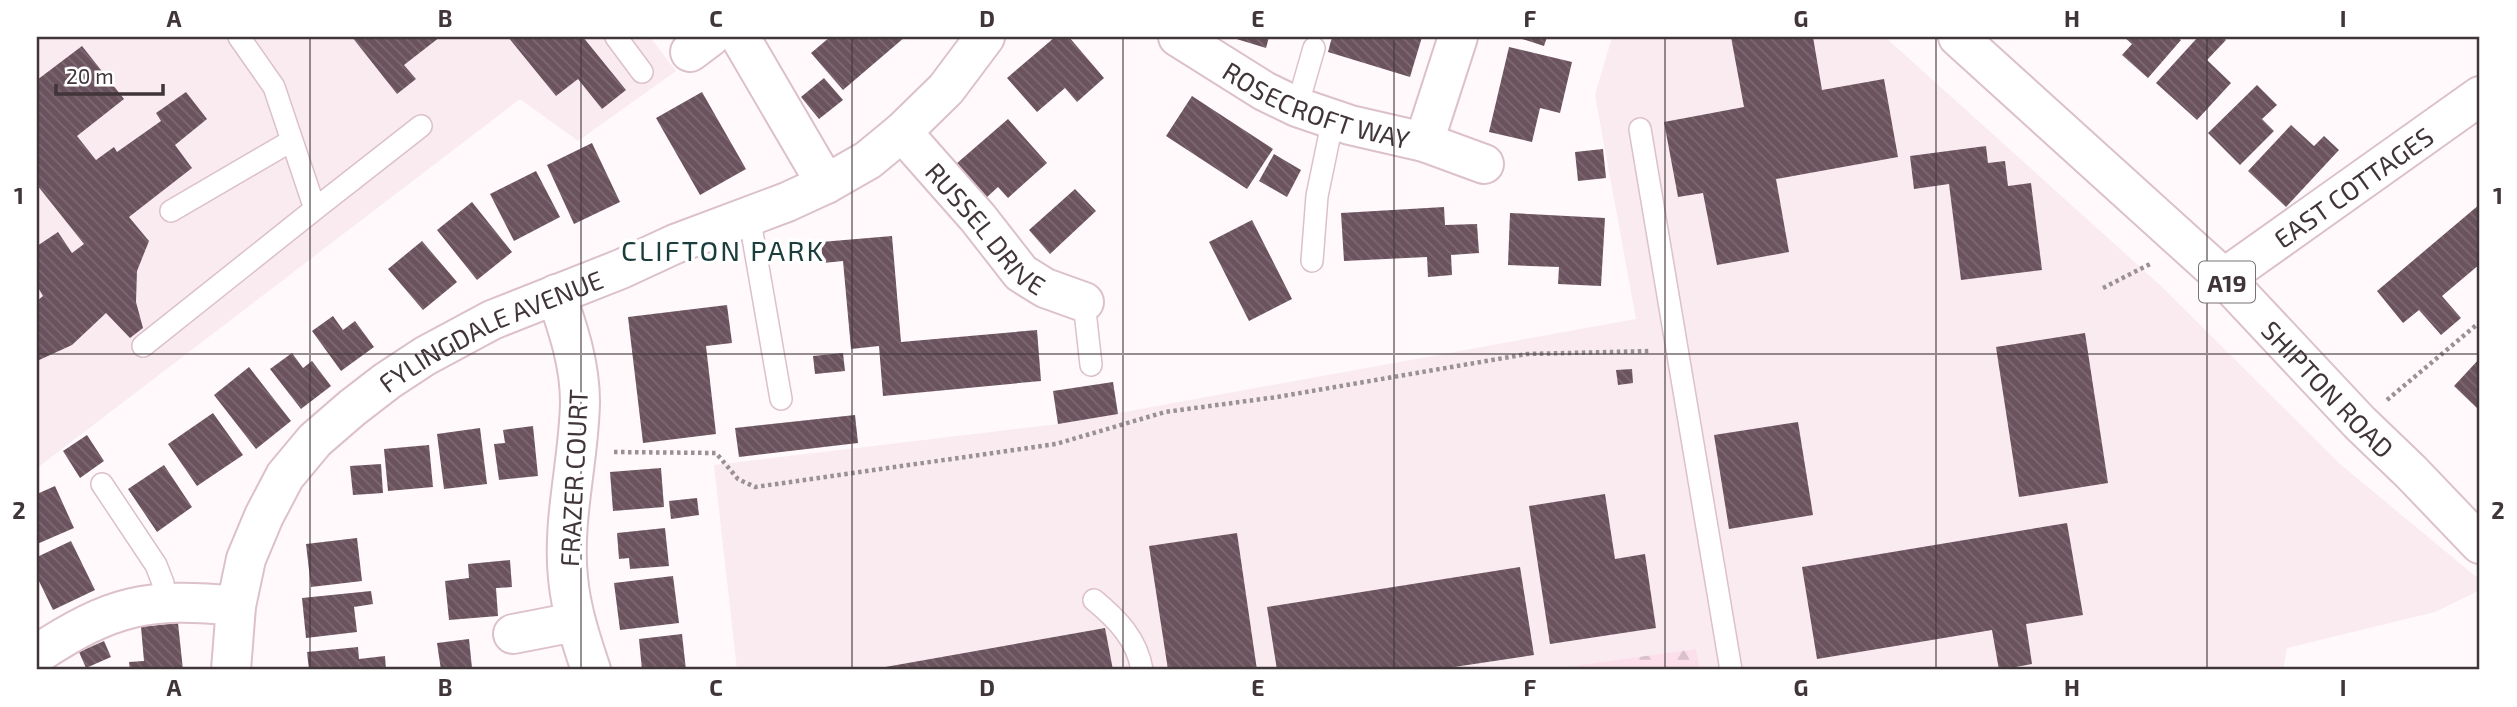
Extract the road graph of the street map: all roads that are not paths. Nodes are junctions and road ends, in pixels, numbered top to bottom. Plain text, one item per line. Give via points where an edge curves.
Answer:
1 (239, 37) edge
2 (616, 37) edge
3 (740, 37) edge
4 (985, 37) edge
5 (1178, 37) edge
6 (1458, 37) edge
7 (1959, 37) edge
8 (1314, 48) dead end
9 (642, 72) dead end
10 (2480, 96) edge
11 (1297, 107) junction
12 (1333, 119) junction
13 (421, 126) dead end
14 (1640, 129) dead end
15 (902, 132) junction
16 (291, 141) junction
17 (1424, 142) junction
18 (1484, 164) dead end
19 (826, 184) junction
20 (315, 209) junction
21 (170, 211) dead end
22 (749, 215) junction
23 (1312, 261) dead end
24 (2224, 278) junction
25 (556, 294) junction
26 (1084, 302) joint
27 (143, 346) dead end
28 (1091, 365) dead end
29 (781, 399) dead end
30 (102, 484) dead end
31 (2480, 544) edge
32 (1094, 600) dead end
33 (164, 602) junction
34 (236, 606) junction
35 (575, 622) junction
36 (513, 634) dead end
37 (37, 654) edge
38 (231, 670) edge
39 (591, 670) edge
40 (1142, 670) edge
41 (1731, 670) edge

1 - 16 lane via 275,87
2 - 9 lane
3 - 19 street
4 - 15 street, FYLINGDALE AVENUE via 946,89
5 - 11 street, ROSECROFT WAY
6 - 17 street, ROSECROFT WAY
7 - 24 street, SHIPTON ROAD / A19
8 - 11 lane
10 - 24 street, EAST COTTAGES
11 - 12 street, ROSECROFT WAY
12 - 17 street, ROSECROFT WAY
12 - 23 lane via 1317,196
13 - 20 lane
14 - 41 lane
15 - 19 street, FYLINGDALE AVENUE via 868,160
15 - 26 street, RUSSEL DRIVE via 1021,273 1045,288
16 - 20 lane
16 - 21 lane
17 - 18 street, ROSECROFT WAY
19 - 22 street, FYLINGDALE AVENUE
20 - 27 lane
22 - 25 street, FYLINGDALE AVENUE
22 - 29 lane
24 - 31 street, SHIPTON ROAD / A19
25 - 34 street, FYLINGDALE AVENUE via 492,320 425,356 315,440 285,476 264,516 246,559
25 - 35 street, FRAZER COURT via 575,354 580,402 568,532
26 - 28 lane
30 - 33 lane via 156,565
32 - 40 lane via 1120,621 1140,657
33 - 34 street
33 - 37 street via 102,617
34 - 38 street, FYLINGDALE AVENUE
35 - 36 street
35 - 39 street, FRAZER COURT

